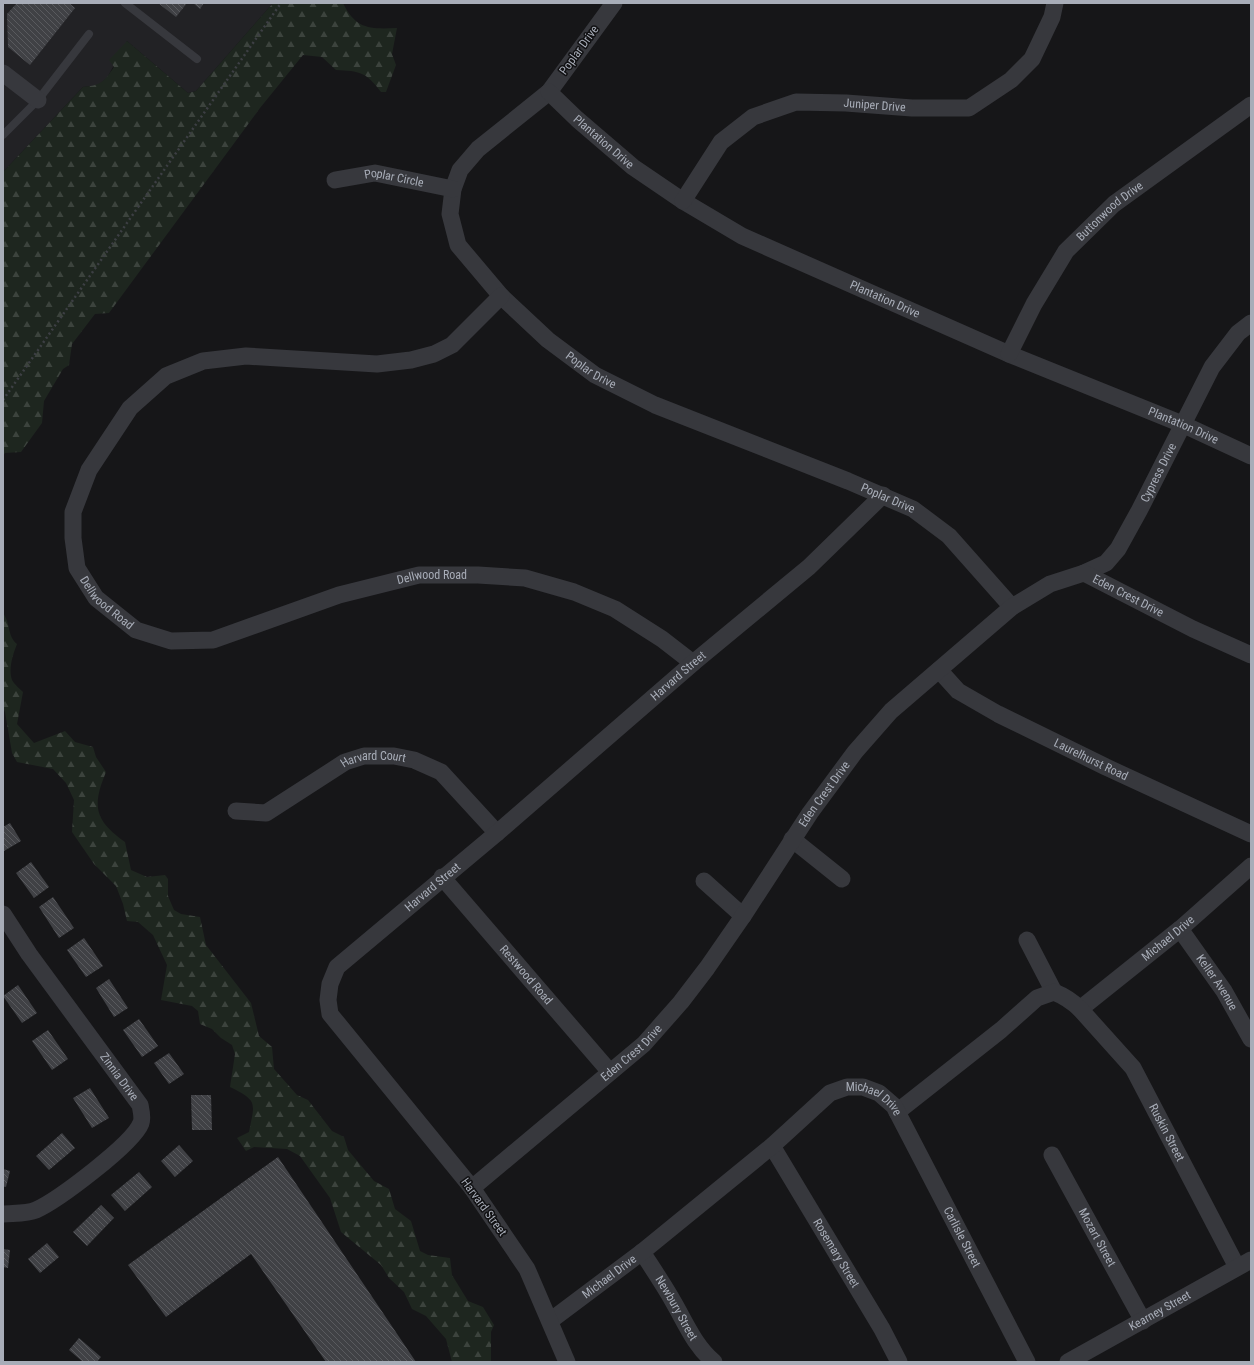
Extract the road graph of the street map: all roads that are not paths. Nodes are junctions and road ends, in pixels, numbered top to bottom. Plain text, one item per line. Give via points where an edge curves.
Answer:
1 (125, 3) edge
2 (614, 3) edge
3 (1055, 3) edge
4 (89, 34) dead end
5 (197, 59) dead end
6 (3, 73) edge
7 (549, 92) junction
8 (38, 100) junction
9 (1251, 105) edge
10 (3, 135) edge
11 (335, 180) dead end
12 (453, 189) junction
13 (683, 201) junction
14 (501, 296) junction
15 (1251, 323) edge
16 (1008, 354) junction
17 (1182, 424) junction
18 (1251, 456) edge
19 (883, 495) junction
20 (1084, 573) junction
21 (1012, 607) junction
22 (1251, 655) edge
23 (692, 663) junction
24 (940, 670) junction
25 (236, 811) dead end
26 (497, 833) junction
27 (1251, 834) edge
28 (792, 839) junction
29 (1251, 866) edge
30 (442, 877) junction
31 (842, 879) dead end
32 (704, 881) dead end
33 (3, 914) edge
34 (743, 916) junction
35 (1180, 928) junction
36 (1027, 940) dead end
37 (1054, 992) junction
38 (1080, 1009) junction
39 (1251, 1039) edge
40 (610, 1072) junction
41 (897, 1112) junction
42 (772, 1146) junction
43 (1052, 1155) dead end
44 (472, 1188) junction
45 (3, 1214) edge
46 (642, 1252) junction
47 (1244, 1264) edge
48 (1143, 1321) junction
49 (550, 1322) junction
50 (567, 1362) edge
51 (714, 1362) edge
52 (899, 1362) edge
53 (1028, 1362) edge
54 (1068, 1362) edge

1 - 5 lane
2 - 7 street, Poplar Drive
3 - 13 street, Juniper Drive via 1052,17 1032,59 1011,80 969,108 796,102 754,117 721,142
4 - 8 lane
6 - 8 street
7 - 12 street, Poplar Drive via 478,149 460,170
7 - 13 street, Plantation Drive via 634,167
8 - 10 lane
9 - 16 street, Buttonwood Drive via 1114,204 1066,251
11 - 12 street, Poplar Circle via 375,173
12 - 14 street, Poplar Drive via 450,214 458,245
13 - 16 street, Plantation Drive via 742,236
14 - 19 street, Poplar Drive via 548,340 595,375 655,405
14 - 23 street, Dellwood Road via 452,345 419,358 377,364 246,356 203,360 166,376 130,408 89,470 73,512 77,568 96,598 136,630 171,641 213,640 339,595 419,575 525,578 574,592 615,609 662,639
15 - 17 street, Cypress Drive via 1238,334 1212,367
16 - 17 street, Plantation Drive
17 - 18 street, Plantation Drive
17 - 20 street, Cypress Drive via 1118,549 1106,563
19 - 21 street, Poplar Drive via 913,509 949,536
19 - 23 street, Harvard Street via 810,567
20 - 21 street, Eden Crest Drive via 1050,584
20 - 22 street, Eden Crest Drive via 1193,629
21 - 24 street, Eden Crest Drive
23 - 26 street, Harvard Street
24 - 27 street, Laurelhurst Road via 958,691 998,714
24 - 28 street, Eden Crest Drive via 891,711 856,752
25 - 26 street, Harvard Court via 266,812 345,762 364,756 394,756 414,760 441,772
26 - 30 street, Harvard Street
28 - 31 street
28 - 34 street, Eden Crest Drive
29 - 35 street, Michael Drive
30 - 40 street, Restwood Road
30 - 44 street, Harvard Street via 337,967 330,984 328,1000 330,1014 340,1028
32 - 34 street
33 - 45 street, Zinnia Drive via 140,1105 141,1122 132,1137 121,1148 73,1186 35,1210
34 - 40 street, Eden Crest Drive via 681,1002 644,1044
35 - 38 street, Michael Drive
35 - 39 street, Keller Avenue via 1224,991
36 - 37 street
37 - 38 street via 1072,1001
37 - 41 street, Michael Drive via 1037,998 1001,1030
38 - 47 street, Ruskin Street via 1133,1068
40 - 44 street, Eden Crest Drive
41 - 42 street, Michael Drive via 879,1093 863,1087 848,1087 830,1093
41 - 53 street, Carlisle Street
42 - 46 street, Michael Drive
42 - 52 street, Rosemary Street via 882,1329
43 - 48 street, Mozart Street
44 - 49 street, Harvard Street via 527,1270
46 - 49 street, Michael Drive
46 - 51 street, Newbury Street via 688,1331 706,1356
47 - 48 street, Kearney Street
48 - 54 street, Kearney Street
49 - 50 street, Harvard Street

